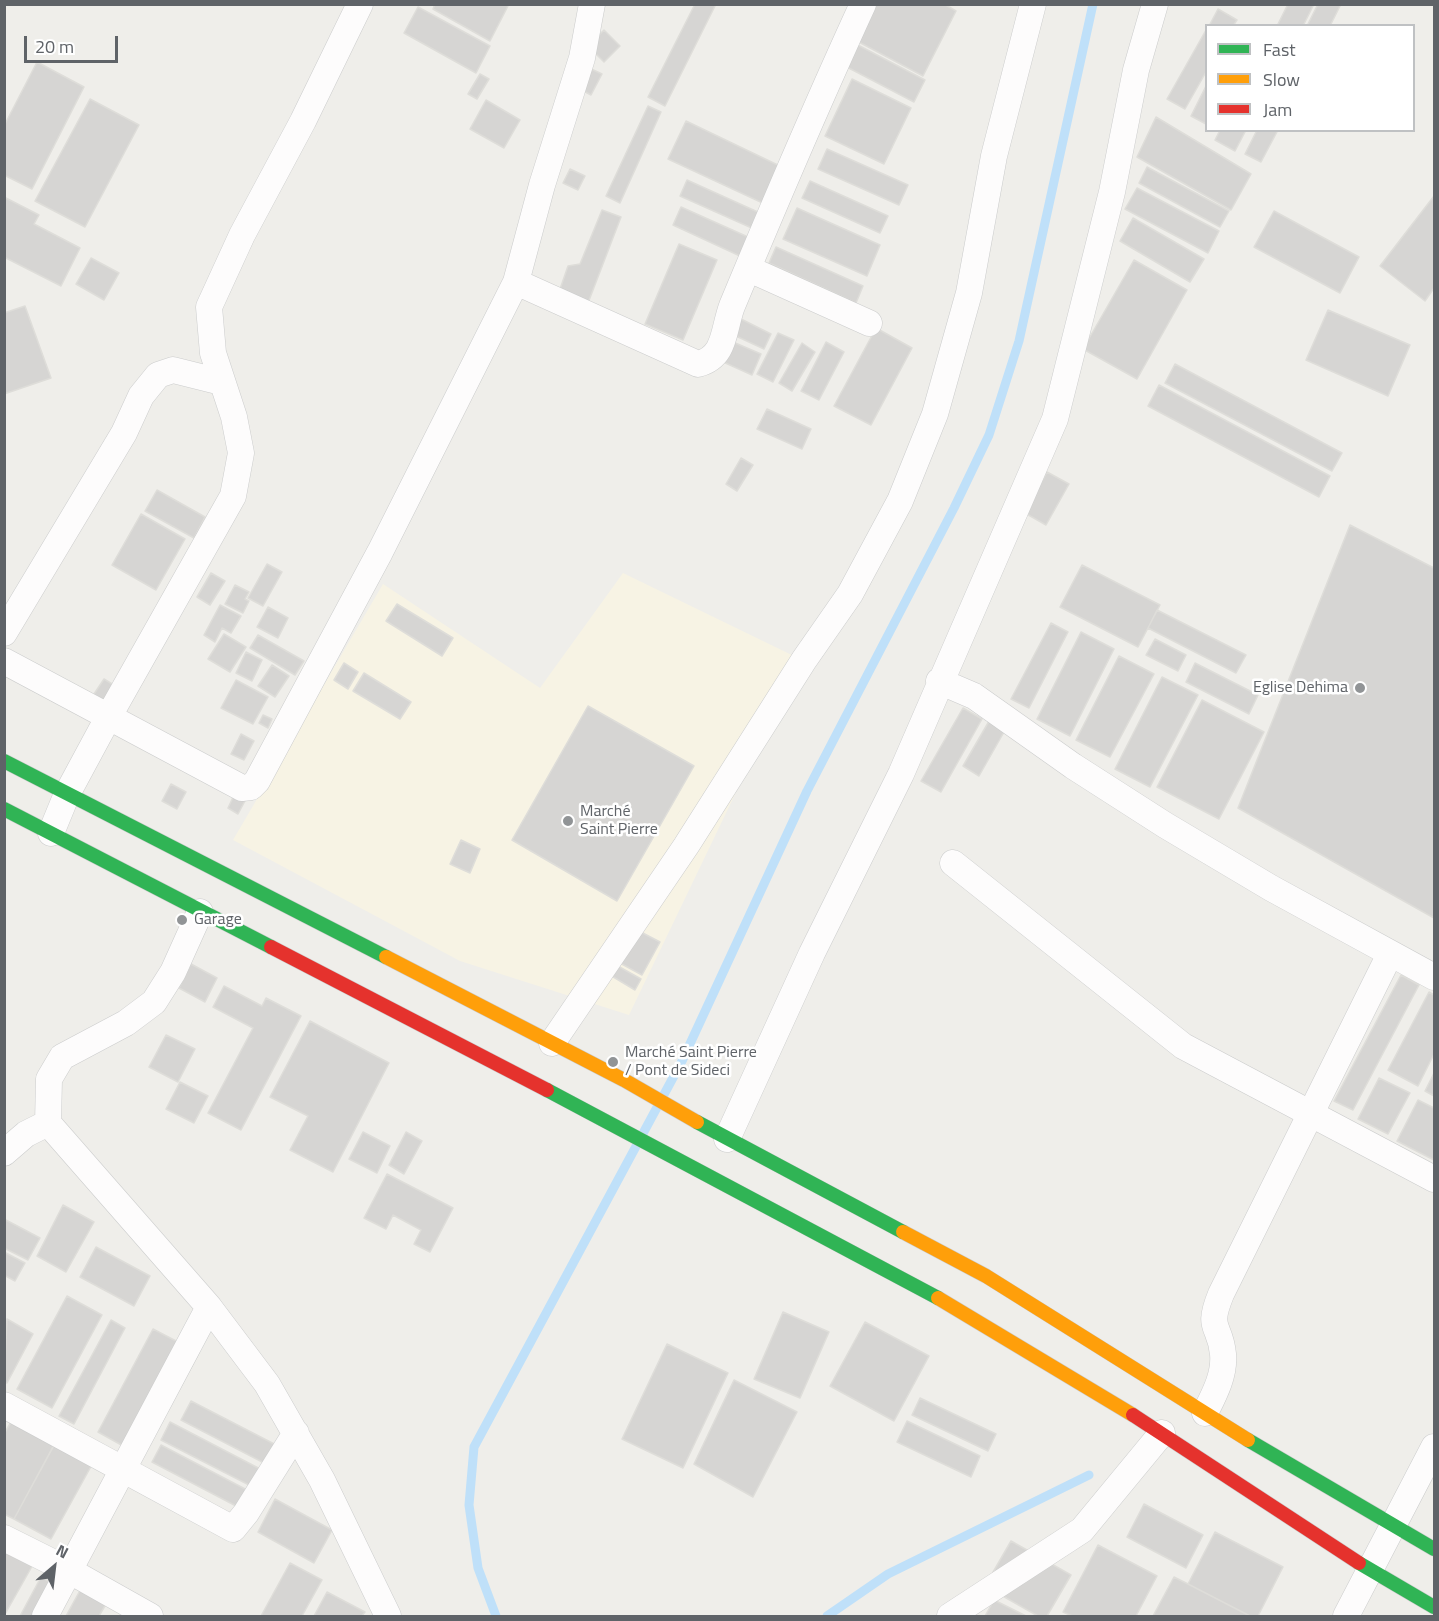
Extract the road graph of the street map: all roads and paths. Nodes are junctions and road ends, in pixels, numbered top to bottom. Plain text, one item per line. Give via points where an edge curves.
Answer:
1 (360, 4) edge
2 (592, 4) edge
3 (863, 4) edge
4 (1033, 4) edge
5 (1155, 4) edge
6 (749, 269) junction
7 (516, 282) junction
8 (869, 322) dead end
9 (221, 382) junction
10 (4, 633) edge
11 (4, 661) edge
12 (939, 681) junction
13 (109, 716) junction
14 (4, 761) edge
15 (68, 794) junction
16 (4, 809) edge
17 (51, 833) junction
18 (953, 863) dead end
19 (200, 912) junction
20 (1390, 954) junction
21 (1434, 977) edge
22 (552, 1043) junction
23 (1311, 1113) junction
24 (48, 1123) junction
25 (727, 1139) junction
26 (4, 1153) edge
27 (1434, 1179) edge
28 (209, 1307) junction
29 (4, 1405) edge
30 (1205, 1413) junction
31 (296, 1433) junction
32 (1162, 1433) junction
33 (1434, 1448) edge
34 (124, 1471) junction
35 (1392, 1526) junction
36 (4, 1538) edge
37 (1434, 1549) edge
38 (70, 1570) junction
39 (1370, 1570) junction
40 (1434, 1607) edge
41 (45, 1617) edge
42 (150, 1617) edge
43 (388, 1617) edge
44 (950, 1617) edge
45 (1346, 1617) edge

1 - 9 street via 208,308
2 - 7 street via 582,58
3 - 6 street
4 - 22 street via 994,156 969,292 935,414 900,501 850,594
5 - 12 street via 1136,70 1112,192 1055,419
6 - 7 street via 718,353 710,361 698,364
6 - 8 street
7 - 13 street via 380,552 251,787 242,788
9 - 10 street via 173,370 158,375 141,396 124,433
9 - 13 street via 234,417 241,453 233,496
11 - 13 street
12 - 20 street via 974,696 1165,825
12 - 25 street via 901,774 812,952
13 - 15 street
14 - 15 main road
15 - 17 street
15 - 22 main road
16 - 17 main road
17 - 19 main road
18 - 23 street via 1183,1046
19 - 24 street via 173,972 154,1002 126,1023 62,1057 49,1079
19 - 32 main road via 603,1119 945,1302
20 - 21 street
20 - 23 street
22 - 25 main road
23 - 27 street
23 - 30 street via 1214,1310 1212,1323 1223,1362 1218,1386
24 - 26 street via 26,1134
24 - 28 street
25 - 30 main road via 986,1276
28 - 31 street via 267,1384
28 - 34 street
29 - 34 street
30 - 35 main road
31 - 34 street via 233,1529
31 - 43 street
32 - 39 main road
32 - 44 street via 1082,1530
33 - 35 street
34 - 38 street
35 - 37 main road
35 - 39 street
36 - 38 street
38 - 41 street
38 - 42 street
39 - 40 main road
39 - 45 street

